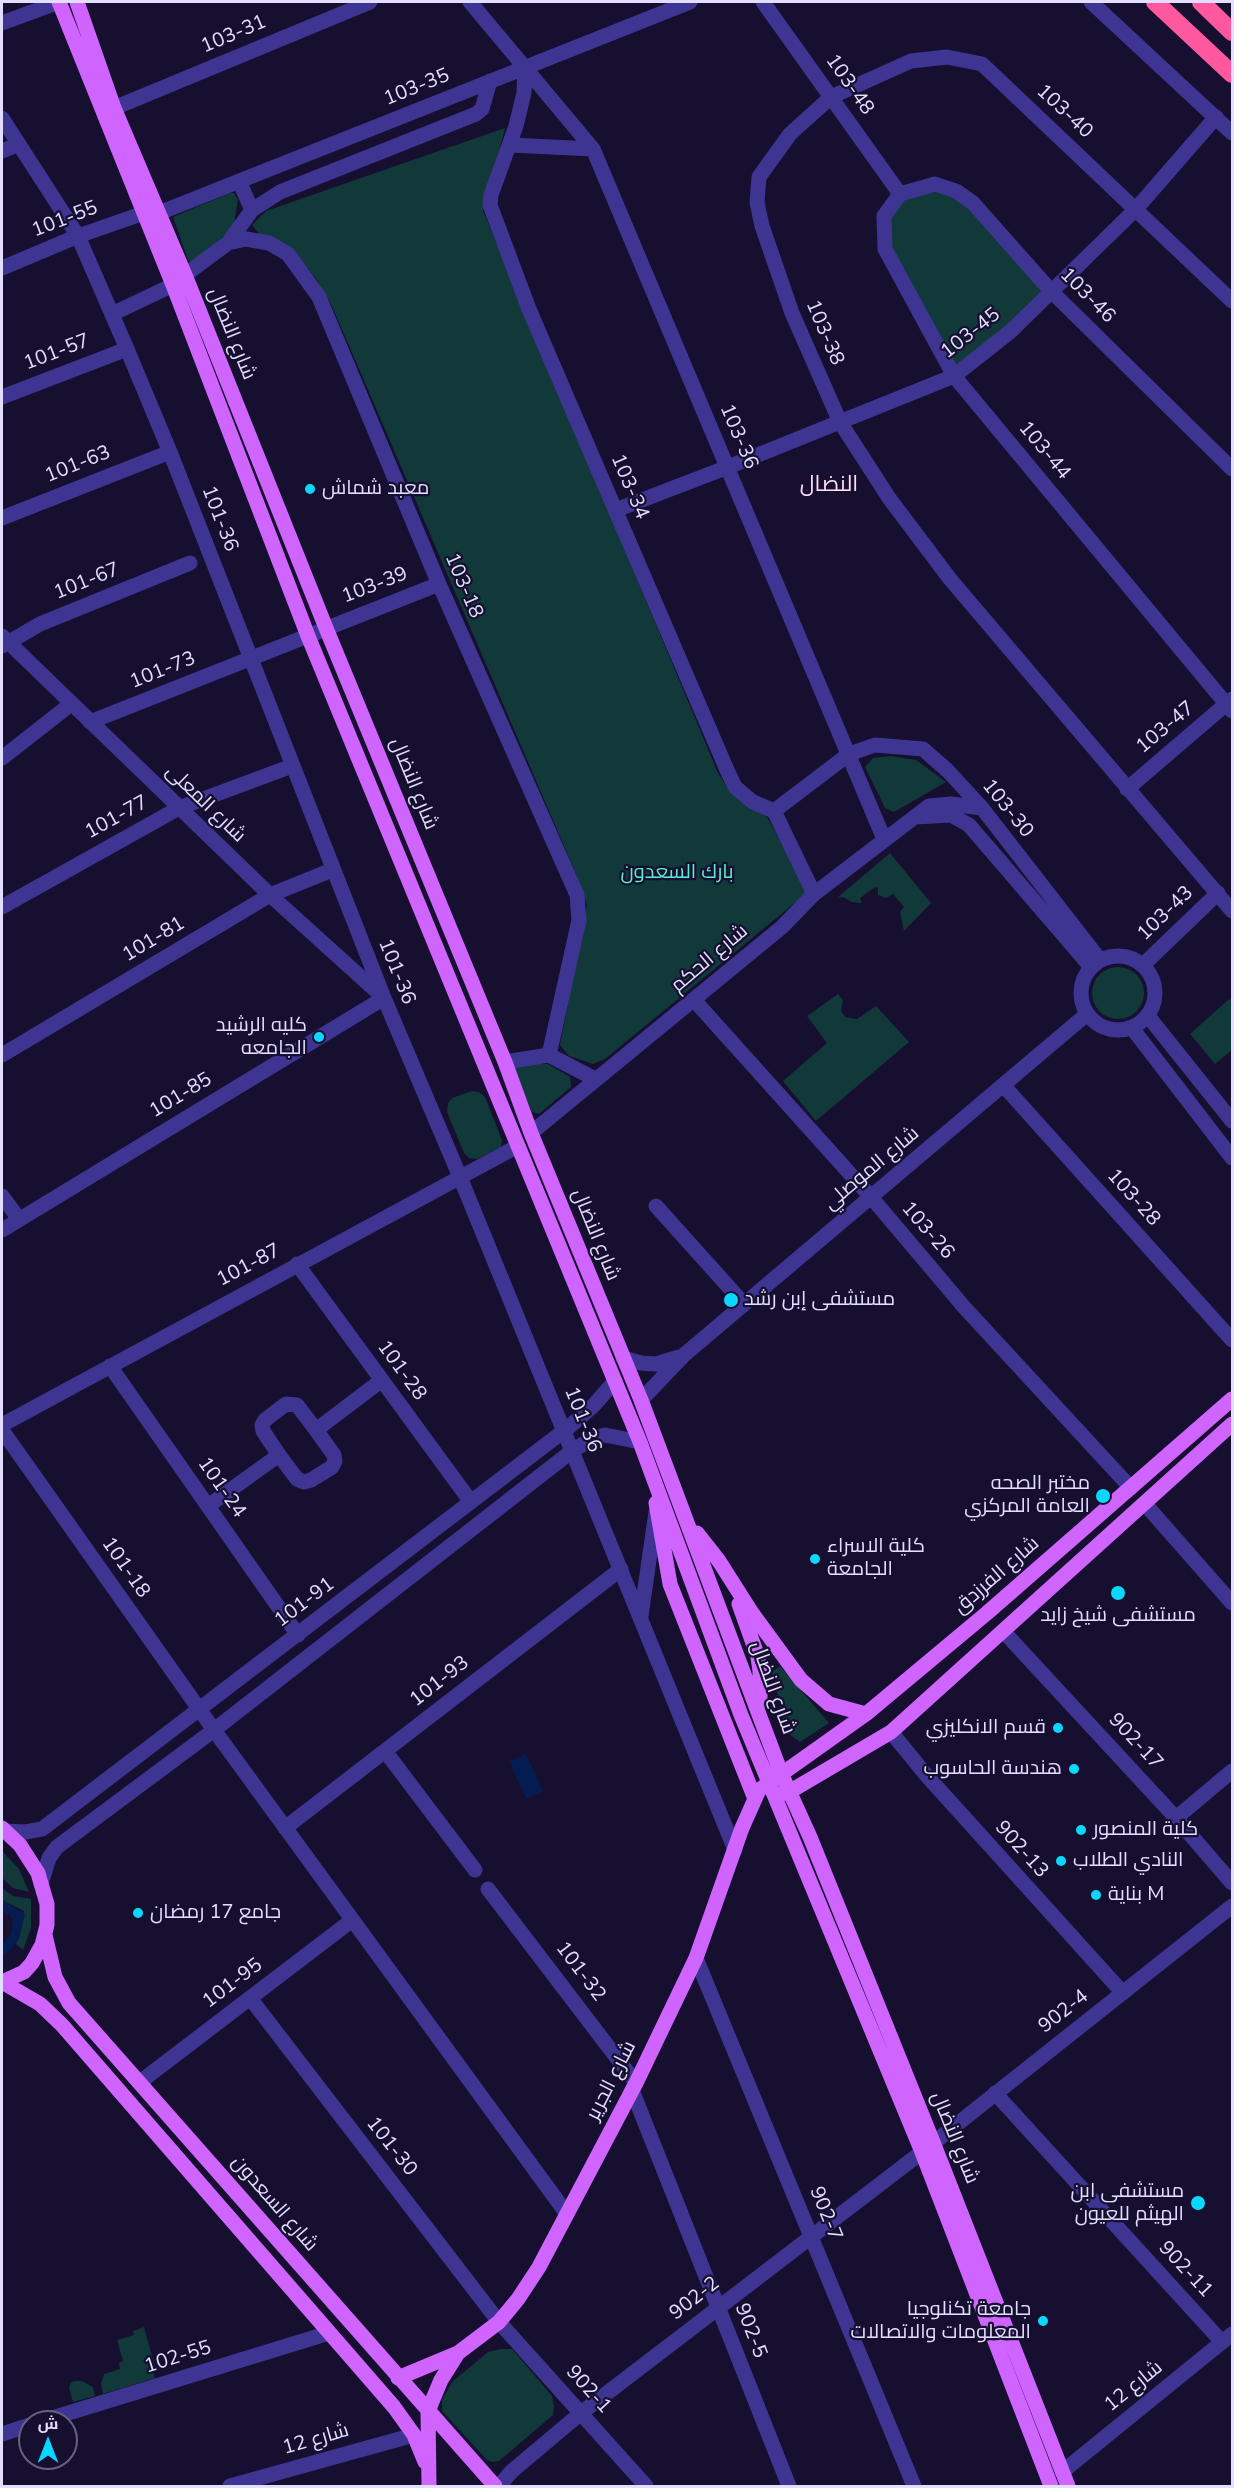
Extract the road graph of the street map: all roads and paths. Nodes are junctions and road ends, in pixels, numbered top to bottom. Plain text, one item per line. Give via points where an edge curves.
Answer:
1 (59, 2) edge
2 (77, 2) edge
3 (370, 2) edge
4 (470, 2) edge
5 (690, 2) edge
6 (763, 2) edge
7 (1091, 2) edge
8 (1155, 2) edge
9 (1201, 2) edge
10 (2, 23) edge
11 (1233, 32) edge
12 (525, 67) junction
13 (1233, 74) edge
14 (490, 81) junction
15 (831, 98) junction
16 (114, 108) junction
17 (1216, 117) junction
18 (2, 118) edge
19 (1233, 133) edge
20 (19, 144) junction
21 (510, 145) junction
22 (593, 149) junction
23 (2, 150) edge
24 (239, 181) junction
25 (900, 194) junction
26 (1136, 209) junction
27 (252, 210) junction
28 (152, 213) junction
29 (78, 236) junction
30 (228, 243) junction
31 (2, 268) edge
32 (185, 275) junction
33 (173, 285) junction
34 (1051, 291) junction
35 (1233, 301) edge
36 (112, 314) junction
37 (127, 349) junction
38 (954, 376) junction
39 (2, 397) edge
40 (840, 422) junction
41 (170, 452) junction
42 (728, 468) junction
43 (1233, 469) edge
44 (616, 510) junction
45 (2, 518) edge
46 (190, 563) dead end
47 (439, 584) junction
48 (326, 628) junction
49 (308, 636) junction
50 (3, 641) edge
51 (250, 658) junction
52 (71, 704) junction
53 (1231, 705) edge
54 (90, 722) junction
55 (849, 754) junction
56 (2, 758) edge
57 (292, 766) junction
58 (1127, 789) junction
59 (179, 808) junction
60 (982, 808) junction
61 (774, 811) junction
62 (915, 817) junction
63 (884, 839) junction
64 (332, 870) junction
65 (1218, 893) junction
66 (814, 894) junction
67 (270, 895) junction
68 (2, 906) edge
69 (1233, 911) edge
70 (1095, 964) junction
71 (1143, 965) junction
72 (384, 998) junction
73 (694, 1000) junction
74 (1087, 1014) junction
75 (1148, 1016) junction
76 (1132, 1028) junction
77 (2, 1055) edge
78 (549, 1055) junction
79 (505, 1062) junction
80 (595, 1079) junction
81 (1003, 1085) junction
82 (1233, 1121) edge
83 (531, 1133) junction
84 (518, 1146) junction
85 (1233, 1158) edge
86 (460, 1178) junction
87 (2, 1196) edge
88 (871, 1197) junction
89 (656, 1206) dead end
90 (19, 1219) junction
91 (2, 1230) edge
92 (297, 1264) junction
93 (744, 1304) junction
94 (1233, 1340) edge
95 (684, 1355) junction
96 (623, 1358) junction
97 (110, 1366) junction
98 (382, 1380) junction
99 (615, 1381) junction
100 (641, 1400) junction
101 (1233, 1400) edge
102 (1233, 1424) edge
103 (2, 1427) edge
104 (316, 1430) junction
105 (564, 1431) junction
106 (640, 1443) junction
107 (572, 1451) junction
108 (279, 1455) junction
109 (657, 1488) junction
110 (1131, 1488) junction
111 (471, 1502) junction
112 (1144, 1504) junction
113 (208, 1506) junction
114 (656, 1512) junction
115 (688, 1521) junction
116 (621, 1569) junction
117 (732, 1583) junction
118 (1233, 1602) edge
119 (641, 1620) junction
120 (1004, 1632) junction
121 (298, 1635) junction
122 (723, 1666) junction
123 (706, 1673) junction
124 (199, 1710) junction
125 (759, 1711) junction
126 (866, 1713) junction
127 (214, 1730) junction
128 (891, 1732) junction
129 (386, 1750) junction
130 (1233, 1771) edge
131 (774, 1783) junction
132 (789, 1792) junction
133 (755, 1799) junction
134 (1176, 1818) junction
135 (285, 1828) junction
136 (4, 1830) edge
137 (735, 1850) junction
138 (475, 1870) dead end
139 (1233, 1883) edge
140 (41, 1884) junction
141 (488, 1889) dead end
142 (1233, 1906) edge
143 (351, 1921) junction
144 (45, 1935) junction
145 (696, 1958) junction
146 (2, 1982) edge
147 (1122, 1993) junction
148 (250, 1998) junction
149 (140, 2082) junction
150 (634, 2087) junction
151 (995, 2094) junction
152 (928, 2147) junction
153 (567, 2214) junction
154 (811, 2236) junction
155 (719, 2308) junction
156 (499, 2322) junction
157 (329, 2333) junction
158 (1227, 2338) edge
159 (458, 2353) junction
160 (398, 2378) junction
161 (78, 2410) edge
162 (428, 2411) junction
163 (581, 2413) junction
164 (18, 2429) edge
165 (2, 2434) edge
166 (414, 2435) junction
167 (1065, 2479) edge
168 (430, 2482) edge
169 (230, 2487) edge
170 (497, 2487) edge
171 (646, 2487) edge
172 (789, 2487) edge
173 (914, 2487) edge
174 (1051, 2487) edge

1 - 10 street
1 - 28 main road, شارع النضال
2 - 16 main road, شارع النضال
3 - 16 street, 103-31
4 - 12 street, 103-36
5 - 12 street, 103-35
6 - 15 street, 103-48
7 - 17 street
8 - 13 highway
9 - 11 highway
12 - 14 street, 103-35
12 - 21 street, 103-34 via 524,93
12 - 22 street, 103-36
14 - 24 street, 103-35
14 - 27 street via 482,109 476,114 280,192
15 - 25 street, 103-48
15 - 26 street, 103-40 via 911,61 947,57 982,64
15 - 40 street, 103-38 via 790,134 759,177 757,202 792,313
16 - 28 main road, شارع النضال
17 - 19 street
17 - 26 street, 103-45
18 - 20 street, 101-36
20 - 23 street
20 - 29 street, 101-36
21 - 22 street
21 - 44 street, 103-34 via 490,205 529,309
22 - 42 street, 103-36
24 - 27 street
24 - 28 street, 103-35
25 - 34 street, 103-46 via 935,184 956,191 973,203
25 - 38 street, 103-44 via 884,216 885,249
26 - 34 street, 103-45
26 - 35 street, 103-40
27 - 30 street
28 - 29 street, 101-55
28 - 32 main road, شارع النضال
28 - 33 main road, شارع النضال
29 - 31 street, 101-55
29 - 36 street, 101-36
30 - 32 street
30 - 47 street, 103-18 via 246,239 269,243 288,254 319,297
32 - 48 main road, شارع النضال
33 - 36 street
33 - 49 main road, شارع النضال
34 - 38 street, 103-45 via 1011,331
34 - 43 street, 103-46
36 - 37 street, 101-36
37 - 39 street, 101-57
37 - 41 street, 101-36
38 - 40 street, 103-45
38 - 53 street, 103-44
40 - 42 street, 103-45
40 - 58 street, 103-38 via 889,498 950,579
41 - 45 street, 101-63
41 - 51 street, 101-36
42 - 44 street, 103-45
42 - 55 street, 103-36
44 - 61 street, 103-34 via 735,787 753,802
46 - 50 street, 101-67
47 - 48 street, 103-39
47 - 78 street, 103-18 via 577,895 579,920
48 - 49 street, 103-39
48 - 79 main road, شارع النضال
49 - 51 street, 101-73
49 - 84 main road, شارع النضال
50 - 52 street, شارع المعلى
51 - 54 street, 101-73
51 - 57 street, 101-36
52 - 54 street, شارع المعلى
52 - 56 street
53 - 58 street, 103-47
54 - 59 street, شارع المعلى
55 - 60 street, 103-30 via 876,745 923,749
55 - 61 street, 103-30
55 - 63 street, 103-36
57 - 59 street, 101-77
57 - 64 street, 101-36
58 - 65 street, 103-38
59 - 67 street, شارع المعلى
59 - 68 street, 101-77
60 - 62 street, شارع الحكم via 929,806
60 - 70 street, 103-30
61 - 66 street
62 - 63 street, شارع الحكم
62 - 70 street, 103-30 via 951,815 969,825
63 - 66 street, شارع الحكم
64 - 67 street, 101-81
64 - 72 street, 101-36
65 - 69 street, 103-38
65 - 71 street, 103-43
66 - 73 street, شارع الحكم via 782,927
67 - 72 street, شارع المعلى
67 - 77 street, 101-81
70 - 71 street via 1111,956 1122,956
70 - 74 street via 1080,990
71 - 75 street via 1155,984
72 - 86 street, 101-36
72 - 90 street, 101-85
73 - 80 street, شارع الحكم
73 - 88 street, 103-26
74 - 76 street via 1099,1026
74 - 81 street, شارع الموصلي
75 - 76 street
75 - 82 street
76 - 85 street
78 - 79 street
78 - 80 street
79 - 83 main road, شارع النضال
80 - 83 street, شارع الحكم
81 - 88 street, شارع الموصلي
81 - 94 street, 103-28
83 - 96 main road, شارع النضال
84 - 86 street, 101-87
84 - 99 main road, شارع النضال
86 - 92 street, 101-87
86 - 105 street, 101-36
87 - 90 street
88 - 93 street, شارع الموصلي
88 - 110 street, 103-26 via 964,1307
89 - 93 street
90 - 91 street, 101-85
92 - 97 street, 101-87
92 - 98 street, 101-28
93 - 95 street, شارع الموصلي
95 - 96 street, شارع الموصلي via 656,1364
95 - 100 street, شارع الموصلي
96 - 100 main road, شارع النضال
97 - 103 street, 101-87
97 - 113 street, 101-24
98 - 104 street
98 - 111 street, 101-28
99 - 105 street, 101-91
99 - 106 main road, شارع النضال
100 - 115 main road, شارع النضال
101 - 110 main road, شارع الفرزدق
102 - 112 main road
103 - 124 street, 101-18
104 - 108 street via 297,1405 285,1404 262,1425
104 - 108 street via 334,1455 332,1467 304,1482 297,1479
105 - 107 street, 101-36
105 - 111 street, 101-91
106 - 107 street via 605,1435
106 - 109 main road, شارع النضال
107 - 116 street, 101-36
107 - 127 street
108 - 113 street
109 - 114 main road
109 - 122 main road, شارع النضال
110 - 126 main road, شارع الفرزدق
111 - 121 street, 101-91
112 - 118 street
112 - 120 main road
113 - 121 street, 101-24
114 - 119 street
114 - 123 main road via 670,1584
115 - 117 main road
115 - 125 main road, شارع النضال
116 - 119 street, 101-36
116 - 129 street, 101-93
117 - 125 main road via 758,1657
117 - 126 main road via 801,1680 829,1704
119 - 137 street, 101-36
120 - 128 main road
120 - 134 street, 902-17
121 - 124 street, 101-91
122 - 123 main road
122 - 131 main road, شارع النضال
123 - 133 main road
124 - 127 street, 101-18
124 - 136 street, 101-91 via 42,1829
125 - 131 main road, شارع النضال
126 - 131 main road, شارع الفرزدق
127 - 135 street, 101-18
127 - 140 street via 57,1846
128 - 132 main road
128 - 147 street, 902-13
129 - 135 street, 101-93
129 - 138 street
130 - 134 street
131 - 132 main road, شارع النضال
131 - 132 main road
131 - 133 main road, شارع الفرزدق via 759,1790
131 - 152 main road, شارع النضال
132 - 152 main road, شارع النضال
133 - 137 main road, شارع الجرير
134 - 139 street, 902-17
135 - 143 street, 101-18
136 - 140 main road via 27,1854
137 - 145 main road, شارع الجرير
140 - 144 main road via 47,1904
141 - 150 street, 101-32
142 - 147 street, 902-4
143 - 148 street, 101-95
143 - 153 street, 101-18
144 - 146 main road via 38,1954 24,1972
144 - 149 main road, شارع السعدون via 51,1962 69,2003
145 - 150 main road, شارع الجرير
145 - 154 street, 902-7
146 - 157 main road via 52,2014
147 - 151 street, 902-4
148 - 149 street, 101-95
148 - 156 street, 101-30
149 - 160 main road, شارع السعدون
150 - 153 main road, شارع الجرير
150 - 155 street, 902-5
151 - 152 street, 902-4
151 - 158 street, 902-11
152 - 154 street, 902-2
152 - 167 main road, شارع النضال
152 - 174 main road, شارع النضال
153 - 156 main road, شارع الجرير via 539,2267
154 - 155 street, 902-2
154 - 173 street, 902-7
155 - 163 street, 902-2
155 - 172 street, 902-5
156 - 159 main road, شارع الجرير
156 - 163 street, 902-1
157 - 161 street, 102-55
157 - 166 main road
158 - 167 street, شارع 12
159 - 160 main road, شارع الجرير
159 - 162 main road, شارع الجرير
160 - 162 main road, شارع السعدون
162 - 168 main road, شارع الجرير
162 - 170 main road, شارع السعدون
163 - 170 street, 902-2
163 - 171 street, 902-1
164 - 165 street
166 - 168 main road
166 - 169 street, شارع 12

